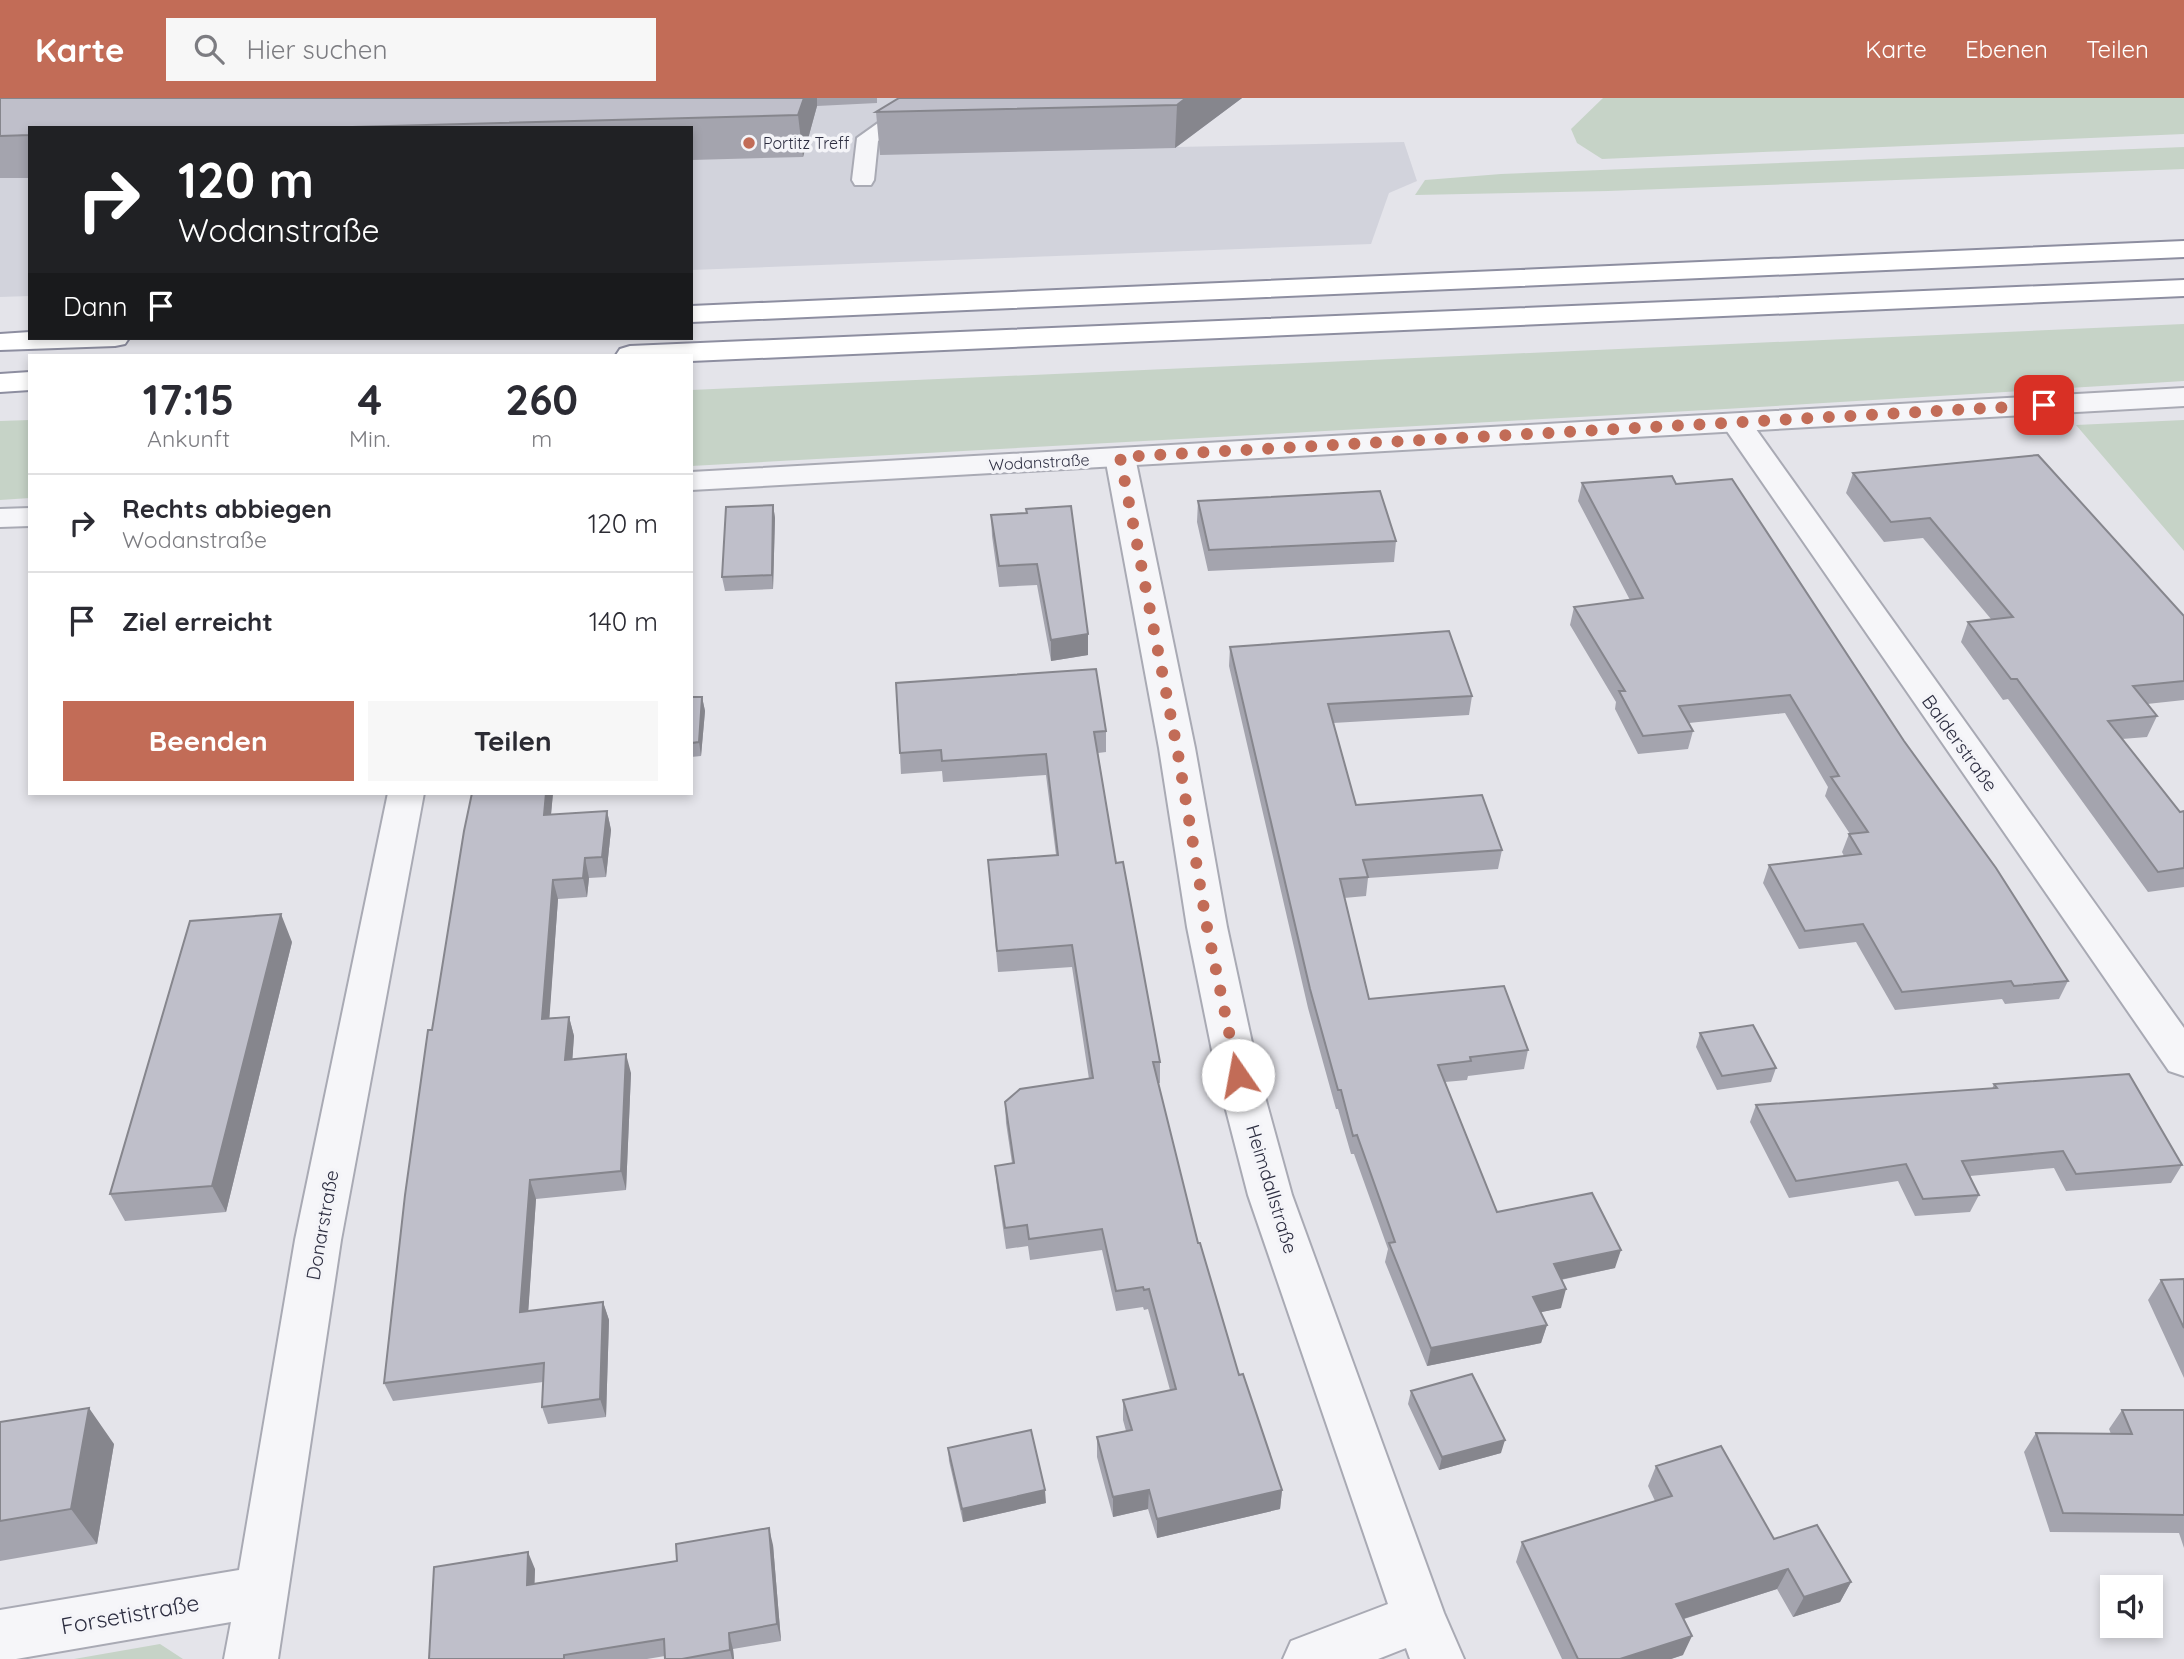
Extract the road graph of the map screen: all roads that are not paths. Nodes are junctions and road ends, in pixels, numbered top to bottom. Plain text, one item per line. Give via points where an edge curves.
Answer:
1 (927, 98) edge
2 (863, 180) dead end
3 (2184, 249) edge
4 (2184, 288) edge
5 (693, 314) edge
6 (58, 340) edge
7 (0, 342) edge
8 (653, 354) edge
9 (28, 381) edge
10 (0, 383) edge
11 (2184, 397) edge
12 (1737, 424) junction
13 (1120, 457) junction
14 (693, 481) edge
15 (28, 517) edge
16 (0, 518) edge
17 (406, 795) edge
18 (2184, 1060) edge
19 (259, 1592) junction
20 (0, 1636) edge
21 (1428, 1639) edge
22 (251, 1659) edge
23 (1310, 1659) edge

1 - 2 lane via 868,138
3 - 5 highway
4 - 8 highway
6 - 7 highway
9 - 10 highway
11 - 12 street, Wodanstraße
12 - 13 street, Wodanstraße
12 - 18 street, Balderstraße
13 - 14 street, Wodanstraße
13 - 21 street, Heimdallstraße via 1238,1075 1270,1195
15 - 16 street
17 - 19 street, Donarstraße via 318,1240
19 - 20 street, Forsetistraße
19 - 22 street, Donarstraße
21 - 23 street, Heimdallstraße

